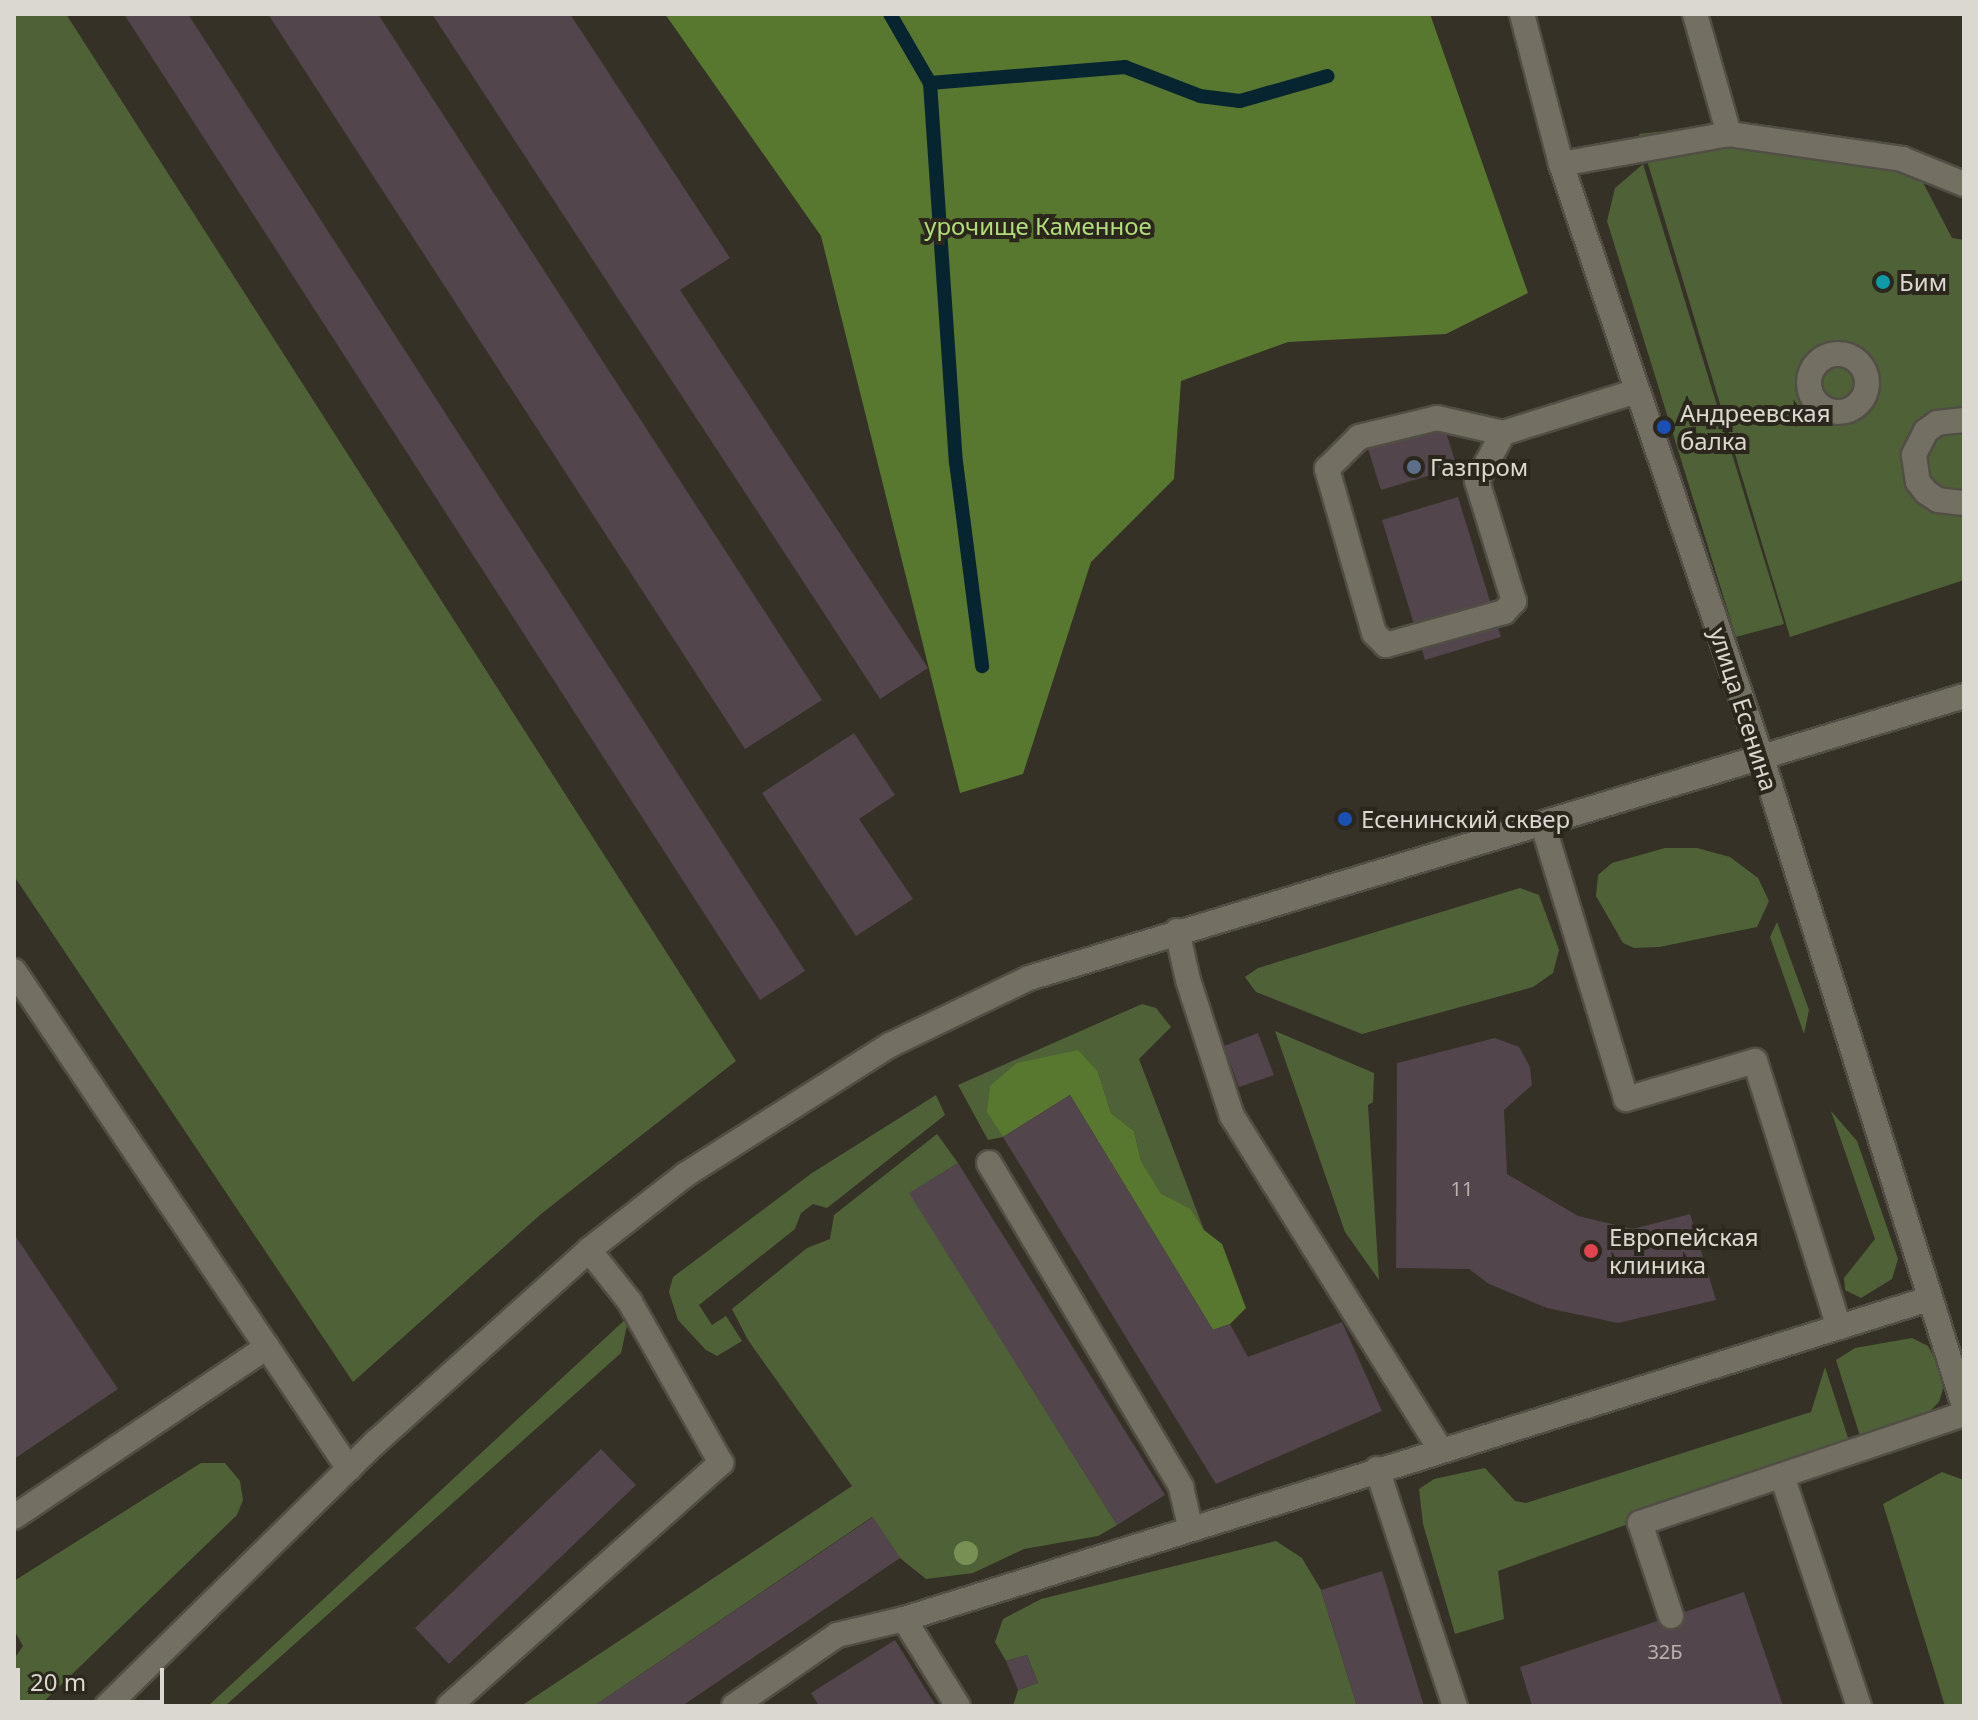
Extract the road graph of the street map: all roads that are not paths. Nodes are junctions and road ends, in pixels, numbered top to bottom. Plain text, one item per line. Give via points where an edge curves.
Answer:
1 (1522, 14) edge
2 (1695, 14) edge
3 (1729, 134) junction
4 (1561, 164) junction
5 (1964, 184) edge
6 (1637, 391) junction
7 (1964, 420) edge
8 (1503, 433) junction
9 (1964, 503) edge
10 (1964, 696) edge
11 (1762, 759) junction
12 (1543, 825) junction
13 (1177, 931) junction
14 (14, 971) edge
15 (989, 1163) dead end
16 (589, 1250) junction
17 (1929, 1299) junction
18 (1839, 1327) junction
19 (267, 1347) junction
20 (1964, 1406) edge
21 (1964, 1414) edge
22 (1440, 1449) junction
23 (349, 1469) junction
24 (1377, 1469) junction
25 (1782, 1476) junction
26 (14, 1517) edge
27 (1190, 1526) junction
28 (1671, 1616) dead end
29 (904, 1619) junction
30 (749, 1702) edge
31 (107, 1706) edge
32 (449, 1706) edge
33 (958, 1706) edge
34 (1455, 1706) edge
35 (1859, 1706) edge

1 - 4 street, улица Есенина
2 - 3 street
3 - 4 street
3 - 5 street via 1902,159
4 - 6 street, улица Есенина
6 - 8 street
6 - 11 street, улица Есенина
7 - 9 street via 1937,423 1926,431 1914,455 1918,482 1926,492 1938,500
8 - 8 street via 1437,418 1359,437 1327,469 1374,633 1386,645 1504,612 1514,601 1477,481
10 - 11 street
11 - 12 street
11 - 17 street, улица Есенина
12 - 13 street
12 - 18 street via 1626,1099 1755,1061
13 - 16 street via 1029,978 890,1045 685,1175
13 - 22 street via 1232,1116
14 - 19 street
15 - 27 street via 1181,1487
16 - 23 street
16 - 32 street via 630,1302 721,1463
17 - 18 street
17 - 20 street, улица Есенина
18 - 22 street
19 - 23 street
19 - 26 street
21 - 25 street
22 - 24 street
23 - 31 street
24 - 27 street
24 - 34 street
25 - 28 street via 1640,1523
25 - 35 street
27 - 29 street
29 - 30 street via 837,1635
29 - 33 street

